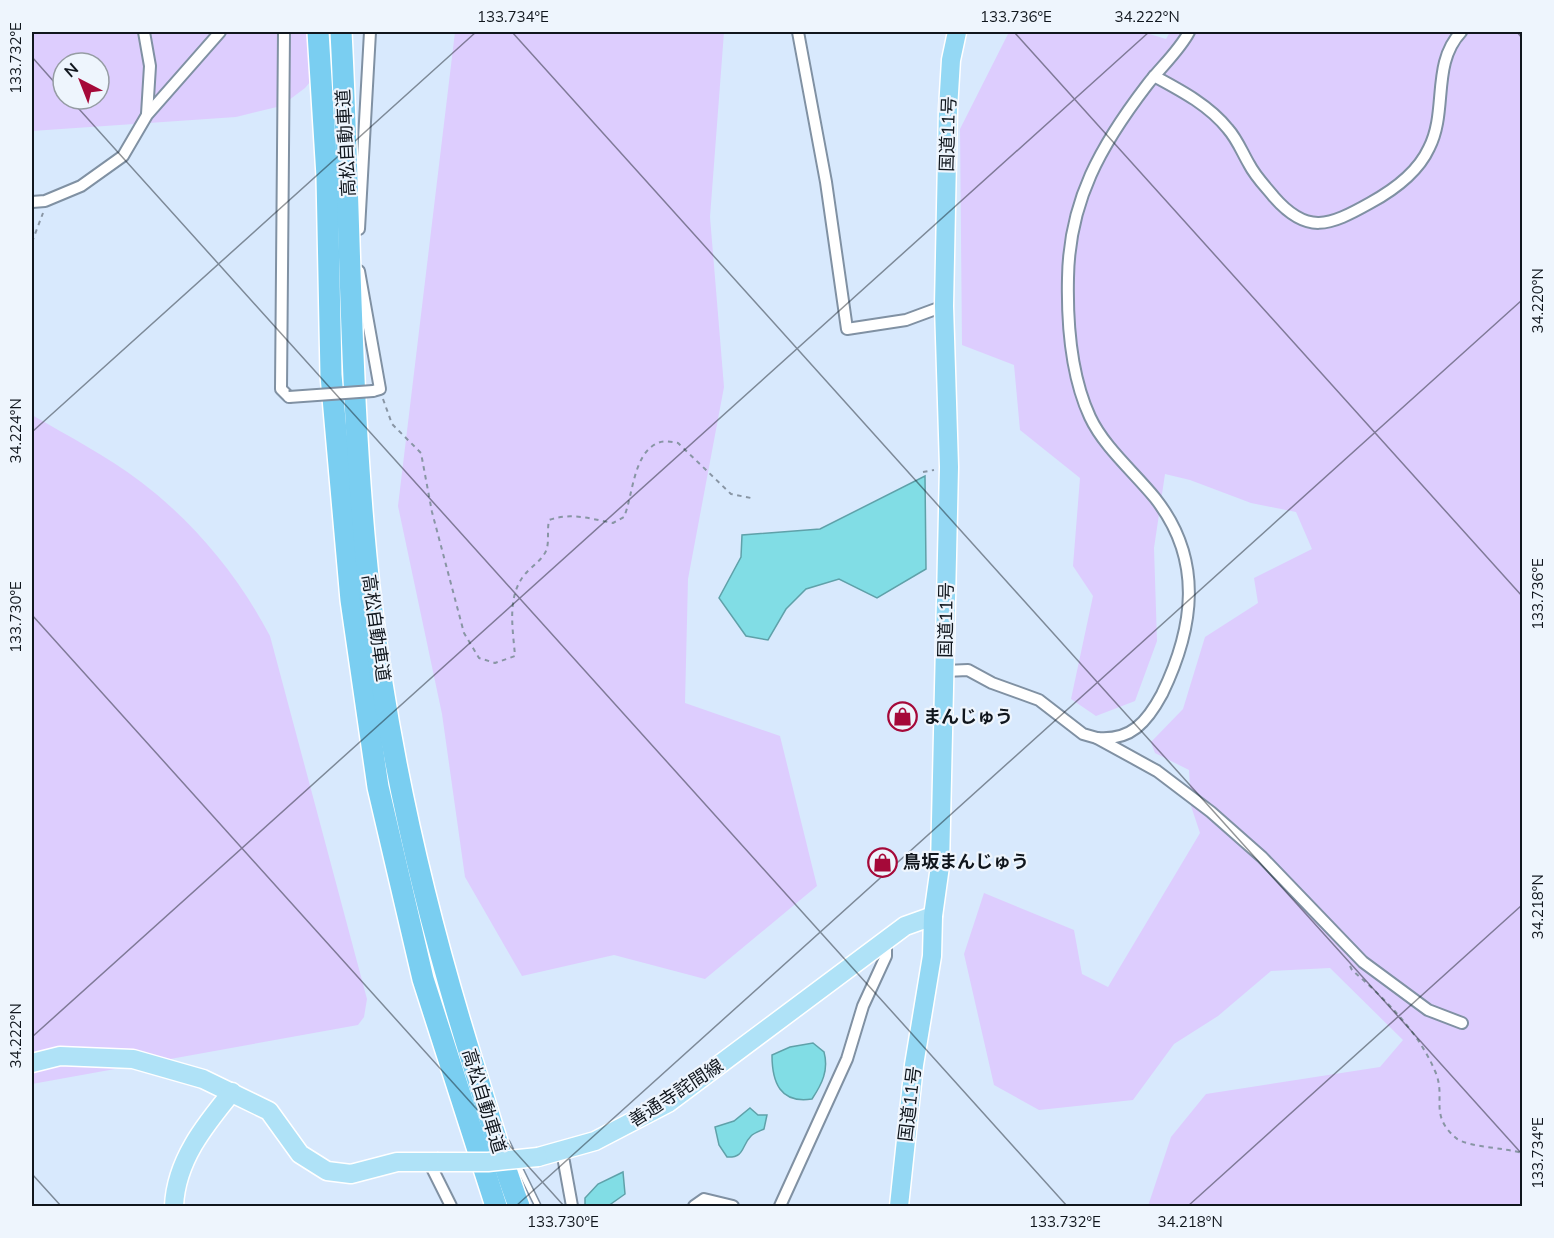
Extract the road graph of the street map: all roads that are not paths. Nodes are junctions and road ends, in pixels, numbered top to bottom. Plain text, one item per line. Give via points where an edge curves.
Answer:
1 (144, 32) edge
2 (220, 32) edge
3 (284, 32) edge
4 (318, 32) edge
5 (341, 32) edge
6 (370, 32) edge
7 (798, 32) edge
8 (957, 32) edge
9 (1189, 32) edge
10 (1461, 32) edge
11 (1154, 76) junction
12 (147, 115) junction
13 (32, 202) edge
14 (945, 306) junction
15 (945, 671) junction
16 (1097, 738) junction
17 (933, 916) junction
18 (886, 943) junction
19 (1461, 1023) dead end
20 (32, 1063) edge
21 (480, 1088) junction
22 (232, 1092) junction
23 (500, 1127) dead end
24 (505, 1137) dead end
25 (562, 1151) junction
26 (433, 1162) junction
27 (487, 1182) junction
28 (174, 1206) edge
29 (451, 1206) edge
30 (488, 1206) edge
31 (496, 1206) edge
32 (519, 1206) edge
33 (538, 1206) edge
34 (572, 1206) edge
35 (694, 1206) edge
36 (733, 1206) edge
37 (780, 1206) edge
38 (899, 1206) edge

1 - 12 street via 150,66
2 - 12 street
3 - 6 street, bridge via 281,389 289,397 377,390 358,266
4 - 27 highway, 高松自動車道 via 327,176 331,375 351,600 378,787 423,979
5 - 21 highway, 高松自動車道 via 353,374 370,596 401,790 447,980
7 - 14 street via 826,182 847,329 906,320
8 - 14 highway, 国道11号 via 948,109
9 - 11 street
10 - 11 street via 1448,51 1437,125 1430,148 1420,162 1387,193 1370,203 1334,220 1315,223 1302,221 1286,211 1259,180 1218,118
11 - 16 street via 1112,131 1080,201 1072,230 1070,328 1078,382 1089,416 1157,500 1183,552 1189,617 1177,662 1151,715 1125,737
12 - 13 street via 123,156 81,186 45,201
14 - 15 highway, 国道11号 via 949,467
15 - 16 street via 968,670 1039,700 1083,734
15 - 17 highway, 国道11号 via 940,866
16 - 19 street via 1157,771 1211,812 1262,857 1363,962 1428,1010
17 - 18 main road, 善通寺詫間線 via 905,926
17 - 38 highway, 国道11号 via 932,956 914,1065
18 - 25 main road, 善通寺詫間線 via 669,1103 595,1141
18 - 37 street via 886,956 863,1006 840,1076
20 - 22 main road, 善通寺詫間線 via 60,1056 133,1059 203,1079
21 - 23 lane
21 - 32 highway, 高松自動車道
22 - 26 main road, 善通寺詫間線 via 269,1111 300,1154 327,1172 351,1174 397,1162
22 - 28 main road via 202,1129 183,1164
24 - 33 lane
25 - 26 main road, 善通寺詫間線, bridge via 489,1162
25 - 34 street
26 - 29 street
27 - 30 lane
27 - 31 highway, 高松自動車道
35 - 36 street via 704,1199

